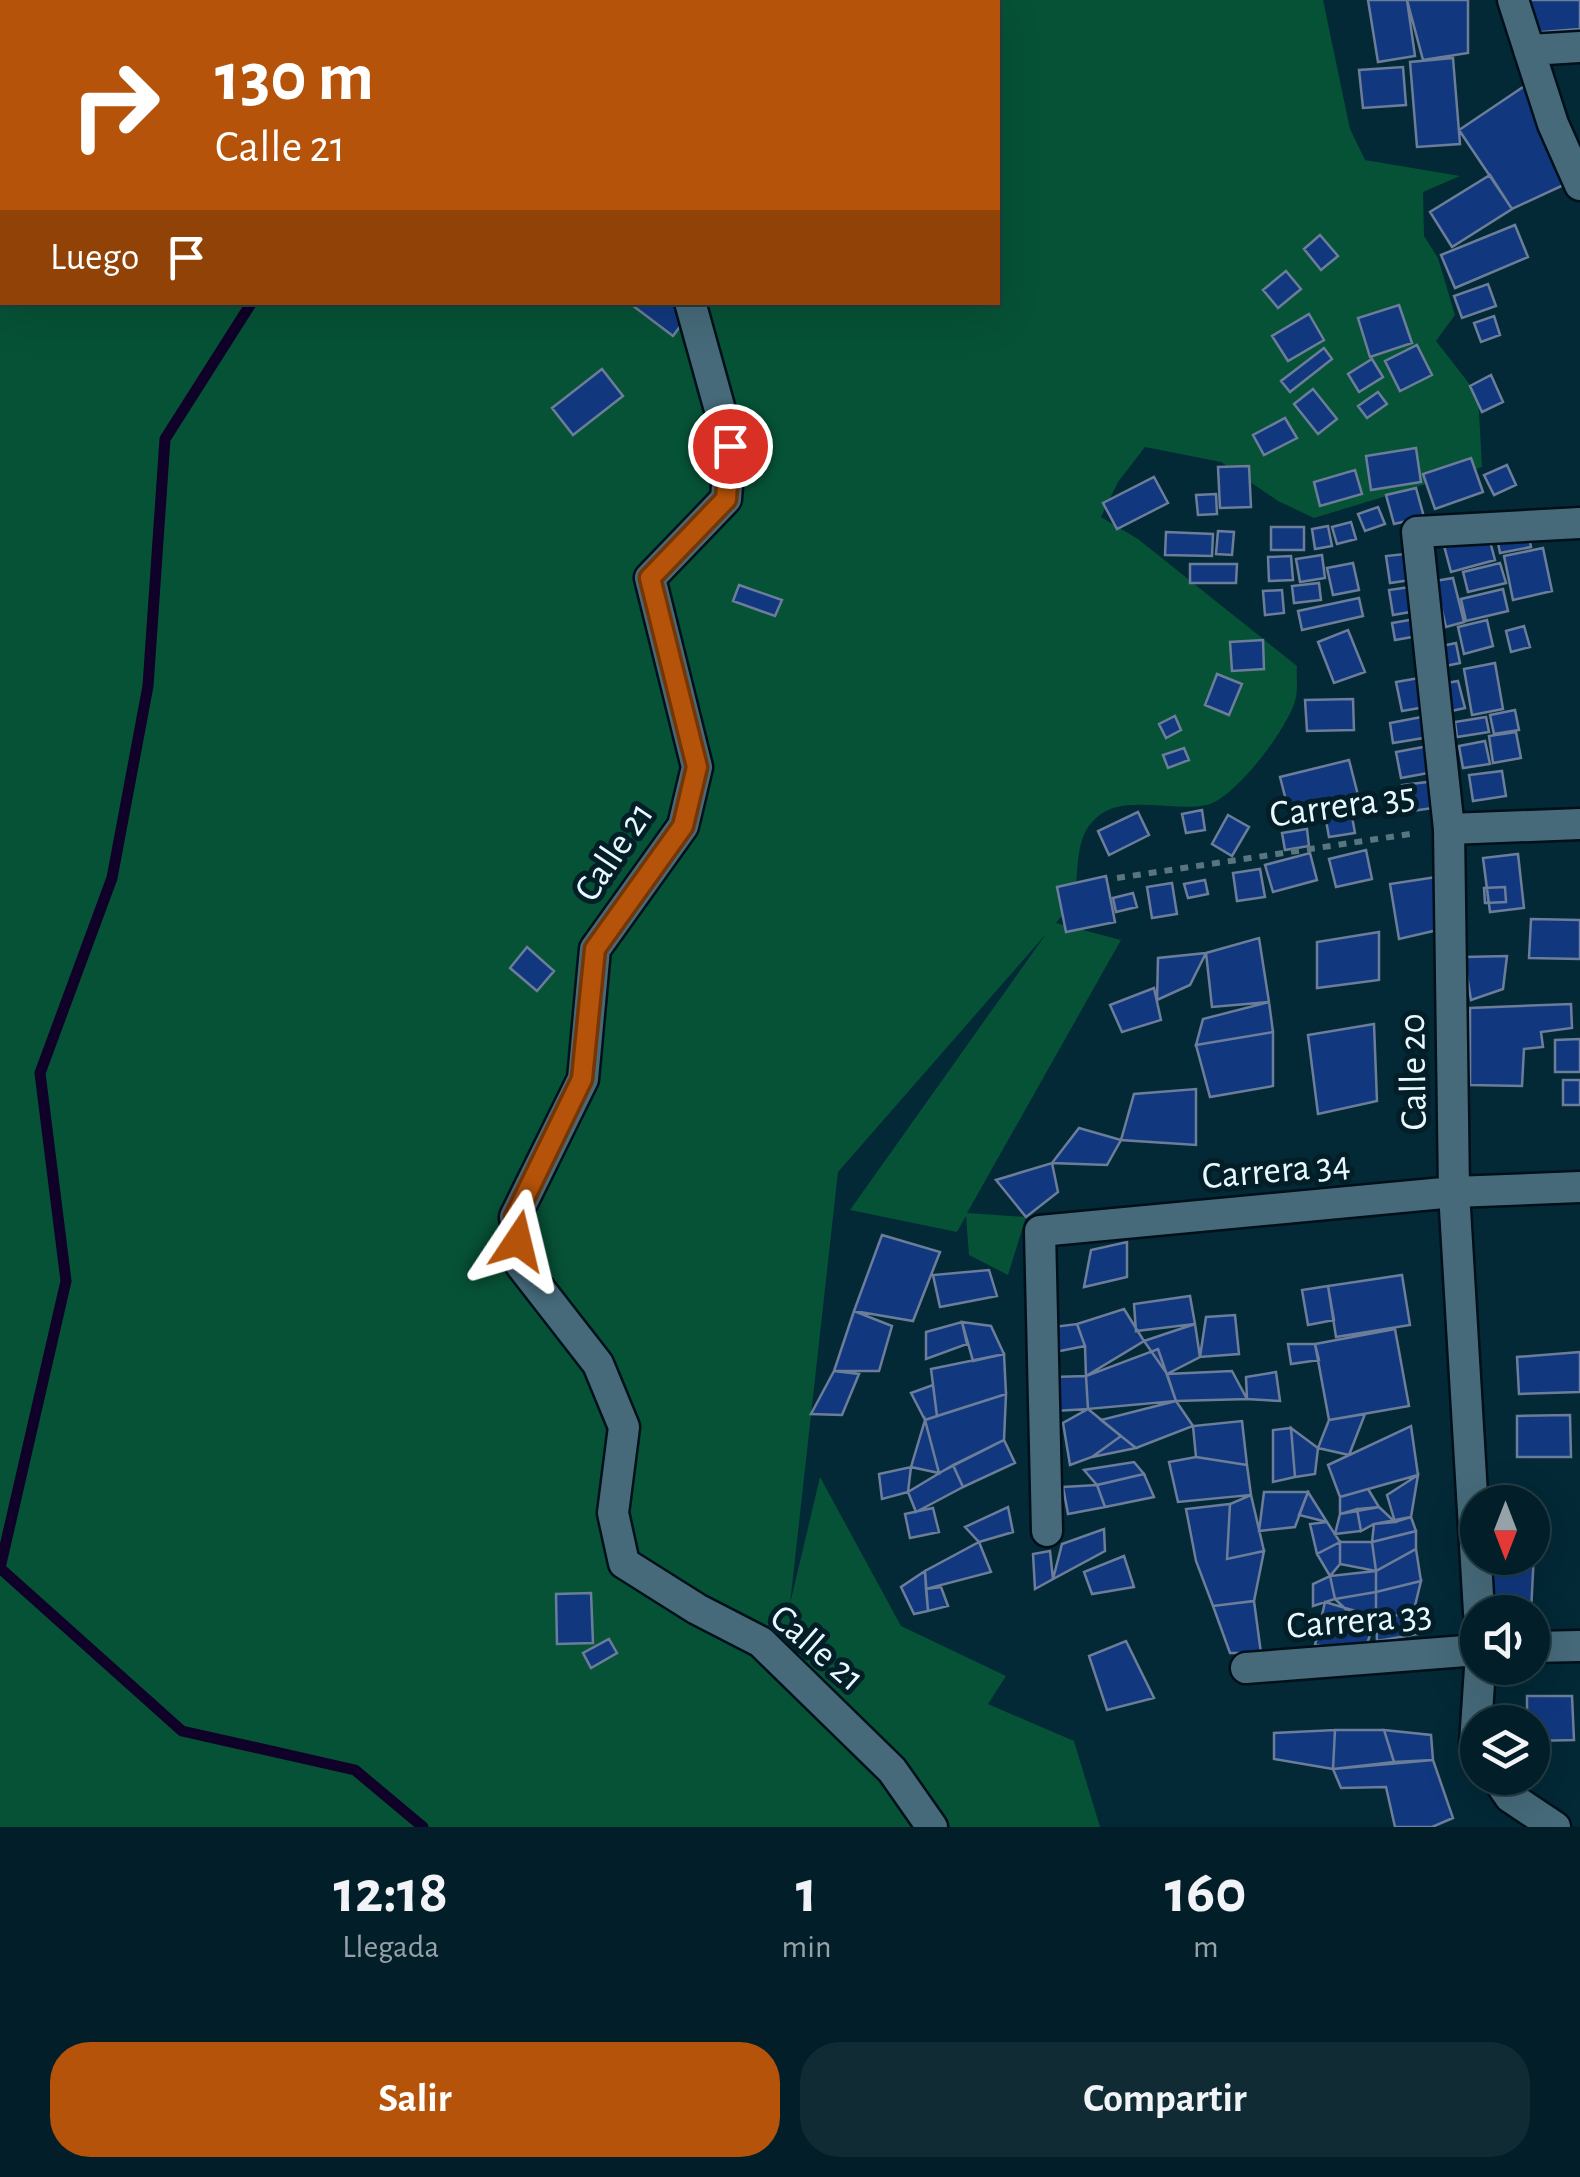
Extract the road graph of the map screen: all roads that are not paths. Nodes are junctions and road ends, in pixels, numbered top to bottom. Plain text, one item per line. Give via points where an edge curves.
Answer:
1 (1513, 0) edge
2 (1580, 47) edge
3 (1529, 50) junction
4 (1580, 186) edge
5 (691, 305) edge
6 (1580, 523) edge
7 (1580, 824) edge
8 (1450, 829) junction
9 (1580, 1187) edge
10 (1454, 1192) junction
11 (1047, 1531) dead end
12 (1478, 1595) edge
13 (1580, 1646) edge
14 (1550, 1647) edge
15 (1460, 1651) edge
16 (1246, 1668) dead end
17 (1509, 1795) edge
18 (932, 1827) edge
19 (1555, 1827) edge

1 - 3 street
2 - 3 street
3 - 4 street
5 - 18 street, Calle 21 via 730,446 726,499 650,578 697,767 683,826 595,949 582,1079 515,1217 521,1265 598,1364 624,1427 614,1513 624,1563 761,1642 892,1770
6 - 8 street, Calle 20 via 1417,532
7 - 8 street, Carrera 35
8 - 10 street, Calle 20
9 - 10 street, Carrera 34
10 - 11 street, Carrera 34 via 1040,1230
10 - 12 street, Calle 20
13 - 14 street
15 - 16 street, Carrera 33
17 - 19 street

